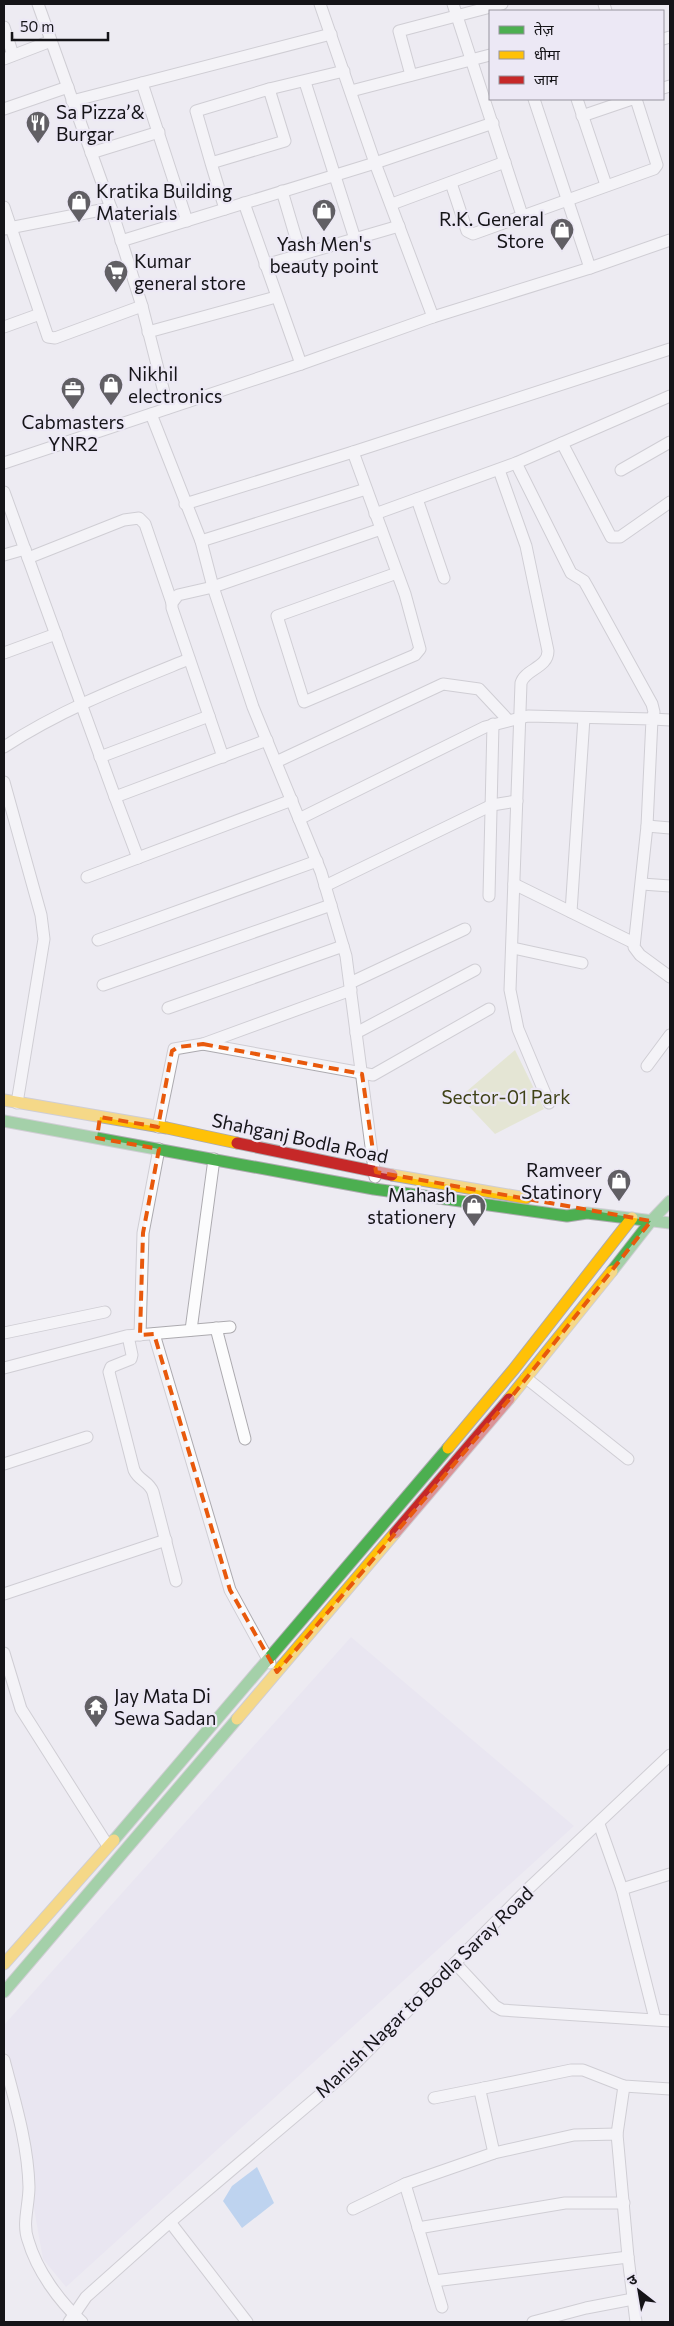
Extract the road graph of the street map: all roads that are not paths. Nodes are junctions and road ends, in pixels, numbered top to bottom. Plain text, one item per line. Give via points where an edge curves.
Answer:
1 (38, 4) edge
2 (320, 4) edge
3 (453, 4) edge
4 (500, 4) edge
5 (457, 16) junction
6 (4, 27) edge
7 (331, 34) junction
8 (51, 41) junction
9 (489, 55) edge
10 (8, 57) edge
11 (473, 59) junction
12 (344, 71) junction
13 (411, 75) junction
14 (305, 82) junction
15 (142, 83) junction
16 (68, 87) junction
17 (270, 89) junction
18 (351, 91) junction
19 (534, 100) edge
20 (577, 100) edge
21 (631, 100) edge
22 (634, 100) edge
23 (72, 101) junction
24 (4, 109) edge
25 (582, 116) junction
26 (493, 123) junction
27 (158, 132) junction
28 (91, 153) junction
29 (505, 162) junction
30 (211, 163) junction
31 (376, 163) junction
32 (335, 175) junction
33 (451, 183) junction
34 (606, 185) junction
35 (282, 191) junction
36 (568, 199) junction
37 (244, 203) junction
38 (392, 204) junction
39 (4, 207) edge
40 (111, 208) junction
41 (225, 209) junction
42 (522, 215) junction
43 (188, 221) junction
44 (399, 226) junction
45 (7, 228) edge
46 (355, 239) junction
47 (670, 240) edge
48 (122, 241) junction
49 (302, 255) junction
50 (265, 265) junction
51 (590, 268) junction
52 (276, 296) junction
53 (142, 306) junction
54 (40, 314) junction
55 (433, 317) junction
56 (4, 327) edge
57 (148, 332) junction
58 (670, 349) edge
59 (301, 364) junction
60 (670, 396) edge
61 (168, 408) junction
62 (151, 414) junction
63 (670, 442) edge
64 (562, 444) junction
65 (353, 452) junction
66 (4, 463) edge
67 (516, 463) junction
68 (499, 470) junction
69 (621, 470) dead end
70 (366, 489) junction
71 (4, 492) edge
72 (417, 499) junction
73 (670, 502) edge
74 (185, 504) junction
75 (375, 514) junction
76 (381, 529) junction
77 (201, 541) junction
78 (26, 553) junction
79 (4, 555) edge
80 (397, 573) junction
81 (444, 578) dead end
82 (213, 587) junction
83 (172, 603) junction
84 (56, 634) junction
85 (4, 653) edge
86 (189, 659) junction
87 (81, 703) junction
88 (209, 716) junction
89 (521, 718) junction
90 (584, 718) junction
91 (652, 719) junction
92 (508, 720) junction
93 (670, 720) edge
94 (493, 724) junction
95 (267, 740) junction
96 (4, 747) edge
97 (100, 757) junction
98 (223, 757) junction
99 (276, 762) junction
100 (4, 782) edge
101 (115, 797) junction
102 (292, 800) junction
103 (517, 801) junction
104 (492, 804) junction
105 (298, 819) junction
106 (647, 826) junction
107 (670, 828) edge
108 (138, 858) junction
109 (317, 861) junction
110 (87, 878) dead end
111 (514, 884) junction
112 (642, 884) junction
113 (325, 886) junction
114 (670, 886) edge
115 (489, 896) dead end
116 (331, 905) junction
117 (571, 912) junction
118 (465, 929) dead end
119 (98, 940) dead end
120 (634, 943) junction
121 (344, 946) junction
122 (513, 948) junction
123 (582, 963) dead end
124 (475, 970) dead end
125 (670, 977) edge
126 (103, 985) dead end
127 (350, 986) junction
128 (168, 1008) dead end
129 (489, 1009) dead end
130 (356, 1033) junction
131 (670, 1035) edge
132 (203, 1044) junction
133 (647, 1066) dead end
134 (362, 1074) junction
135 (4, 1100) edge
136 (16, 1103) junction
137 (549, 1103) dead end
138 (100, 1117) junction
139 (4, 1121) edge
140 (158, 1126) junction
141 (97, 1138) junction
142 (159, 1149) junction
143 (214, 1159) junction
144 (376, 1172) junction
145 (374, 1189) junction
146 (670, 1201) edge
147 (587, 1213) junction
148 (632, 1218) junction
149 (651, 1221) junction
150 (670, 1223) edge
151 (105, 1312) dead end
152 (230, 1327) dead end
153 (216, 1328) junction
154 (191, 1330) junction
155 (4, 1331) edge
156 (154, 1334) junction
157 (134, 1335) junction
158 (4, 1368) edge
159 (526, 1378) junction
160 (87, 1438) dead end
161 (245, 1439) dead end
162 (628, 1459) dead end
163 (4, 1464) edge
164 (166, 1540) junction
165 (176, 1580) dead end
166 (4, 1594) edge
167 (4, 1653) edge
168 (267, 1659) junction
169 (277, 1672) junction
170 (670, 1755) edge
171 (599, 1824) junction
172 (108, 1846) junction
173 (670, 1874) edge
174 (622, 1888) junction
175 (456, 1963) junction
176 (4, 1964) edge
177 (4, 1992) edge
178 (655, 2019) junction
179 (670, 2021) edge
180 (4, 2060) edge
181 (624, 2086) junction
182 (484, 2088) junction
183 (670, 2089) edge
184 (434, 2098) dead end
185 (617, 2134) junction
186 (494, 2153) junction
187 (405, 2184) junction
188 (624, 2203) junction
189 (353, 2209) dead end
190 (170, 2222) junction
191 (418, 2228) junction
192 (628, 2257) junction
193 (434, 2281) junction
194 (633, 2299) junction
195 (442, 2307) dead end
196 (73, 2317) edge
197 (247, 2322) edge
198 (533, 2322) edge
199 (636, 2322) edge

1 - 8 street
2 - 7 street
3 - 5 street
4 - 5 street
5 - 11 street
5 - 13 street via 399,31
6 - 10 street
7 - 12 street
7 - 15 street
8 - 10 street
8 - 16 street
9 - 11 street
11 - 13 street
11 - 26 street
12 - 14 street
12 - 18 street
13 - 18 street
14 - 17 street
14 - 32 street
15 - 23 street
15 - 27 street
16 - 23 street
16 - 24 street
17 - 30 street via 285,141
17 - 30 street via 196,111
18 - 31 street
19 - 36 street
20 - 25 street
21 - 25 street
22 - 34 street via 656,167
23 - 28 street
25 - 34 street
26 - 29 street
26 - 31 street
27 - 28 street
27 - 43 street
28 - 40 street
29 - 33 street
29 - 42 street
30 - 41 street
31 - 32 street
31 - 38 street
32 - 35 street
32 - 46 street
33 - 38 street
33 - 42 street via 470,234
34 - 36 street
35 - 37 street
35 - 49 street
36 - 42 street
36 - 51 street
37 - 41 street
37 - 50 street
38 - 44 street
39 - 45 street
40 - 45 street
40 - 48 street
41 - 43 street
43 - 48 street
44 - 46 street
44 - 55 street
45 - 54 street
46 - 49 street
47 - 51 street
48 - 53 street
49 - 50 street
50 - 52 street
51 - 55 street
52 - 57 street
52 - 59 street
53 - 54 street via 55,338 48,337
53 - 57 street
54 - 56 street
55 - 59 street
57 - 61 street
58 - 65 street
59 - 61 street
60 - 64 street
61 - 62 street
62 - 66 street
62 - 74 street
63 - 69 street
64 - 67 street
64 - 73 street via 611,537 620,537
65 - 70 street
65 - 74 street
67 - 68 street
67 - 91 street via 571,573 584,581 652,704
68 - 72 street
68 - 89 street via 526,546 548,651 546,660 521,681
70 - 75 street
70 - 77 street
71 - 78 street
72 - 75 street
72 - 81 street
74 - 77 street
75 - 76 street
76 - 80 street
76 - 82 street
77 - 82 street
78 - 79 street
78 - 83 street via 124,520 139,518 145,524
78 - 84 street
80 - 80 street via 419,644 418,653 304,702 277,616
82 - 83 street via 178,595
82 - 95 street
83 - 86 street
84 - 85 street
84 - 87 street
86 - 87 street
86 - 88 street
87 - 96 street
87 - 97 street
88 - 97 street
88 - 98 street
89 - 90 street
89 - 92 street
89 - 103 street
90 - 91 street
90 - 117 street
91 - 93 street
91 - 106 street
92 - 94 street
92 - 99 street via 479,689 443,684
94 - 104 street
94 - 105 street
95 - 98 street
95 - 99 street
97 - 101 street
98 - 101 street
99 - 102 street
100 - 136 street via 41,915 44,939
101 - 108 street
102 - 105 street
102 - 108 street
103 - 104 street
103 - 111 street
104 - 113 street
104 - 115 street
105 - 109 street
106 - 107 street
106 - 112 street
108 - 110 street
109 - 113 street
109 - 119 street
111 - 117 street
111 - 122 street
112 - 114 street
112 - 120 street
113 - 116 street
116 - 121 street
116 - 126 street
117 - 120 street
118 - 127 street
120 - 125 street via 638,953
121 - 127 street
121 - 128 street
122 - 123 street
122 - 137 street via 511,997 516,1020
124 - 130 street
127 - 130 street
127 - 132 street
129 - 134 street via 372,1075
130 - 134 street
131 - 133 street
132 - 134 street
132 - 140 street via 178,1047 172,1051
134 - 144 street
135 - 136 main road, Shahganj Bodla Road
136 - 138 main road, Shahganj Bodla Road
138 - 140 main road, Shahganj Bodla Road
138 - 141 main road
139 - 141 main road, Shahganj Bodla Road
140 - 144 main road, Shahganj Bodla Road
141 - 142 main road, Shahganj Bodla Road
142 - 143 main road, Shahganj Bodla Road
142 - 157 street via 143,1233
143 - 145 main road, Shahganj Bodla Road
143 - 154 street
144 - 145 street
144 - 147 main road, Shahganj Bodla Road via 571,1205
145 - 147 main road, Shahganj Bodla Road via 567,1216
146 - 149 main road
147 - 148 main road, Shahganj Bodla Road
148 - 149 main road, Shahganj Bodla Road
148 - 168 main road via 514,1369 370,1542
149 - 150 main road, Shahganj Bodla Road
149 - 159 main road
151 - 155 street
152 - 153 street
153 - 154 street
153 - 161 street
154 - 156 street
156 - 157 street
156 - 168 street via 230,1590
157 - 158 street
157 - 164 street via 131,1359 112,1367 109,1372 134,1470 138,1478 152,1487
159 - 162 street
159 - 169 main road
160 - 163 street
164 - 165 street
164 - 166 street
167 - 172 street via 21,1709
168 - 169 street
168 - 172 main road
169 - 177 main road
170 - 171 street, Manish Nagar to Bodla Saray Road
171 - 174 street
171 - 175 street, Manish Nagar to Bodla Saray Road
172 - 176 main road
173 - 174 street
174 - 178 street
175 - 178 street via 502,2010
175 - 190 street, Manish Nagar to Bodla Saray Road via 347,2072
178 - 179 street
180 - 196 street via 21,2124 29,2187 27,2236 46,2279
181 - 182 street via 583,2070 571,2070
181 - 183 street
181 - 185 street
182 - 184 street
182 - 186 street via 480,2091
185 - 186 street via 574,2134
185 - 188 street
186 - 187 street
187 - 189 street
187 - 191 street
188 - 191 street via 565,2203
188 - 192 street
190 - 196 street, Manish Nagar to Bodla Saray Road via 86,2297
190 - 197 street
191 - 193 street
192 - 193 street
192 - 194 street
193 - 195 street
194 - 198 street
194 - 199 street

